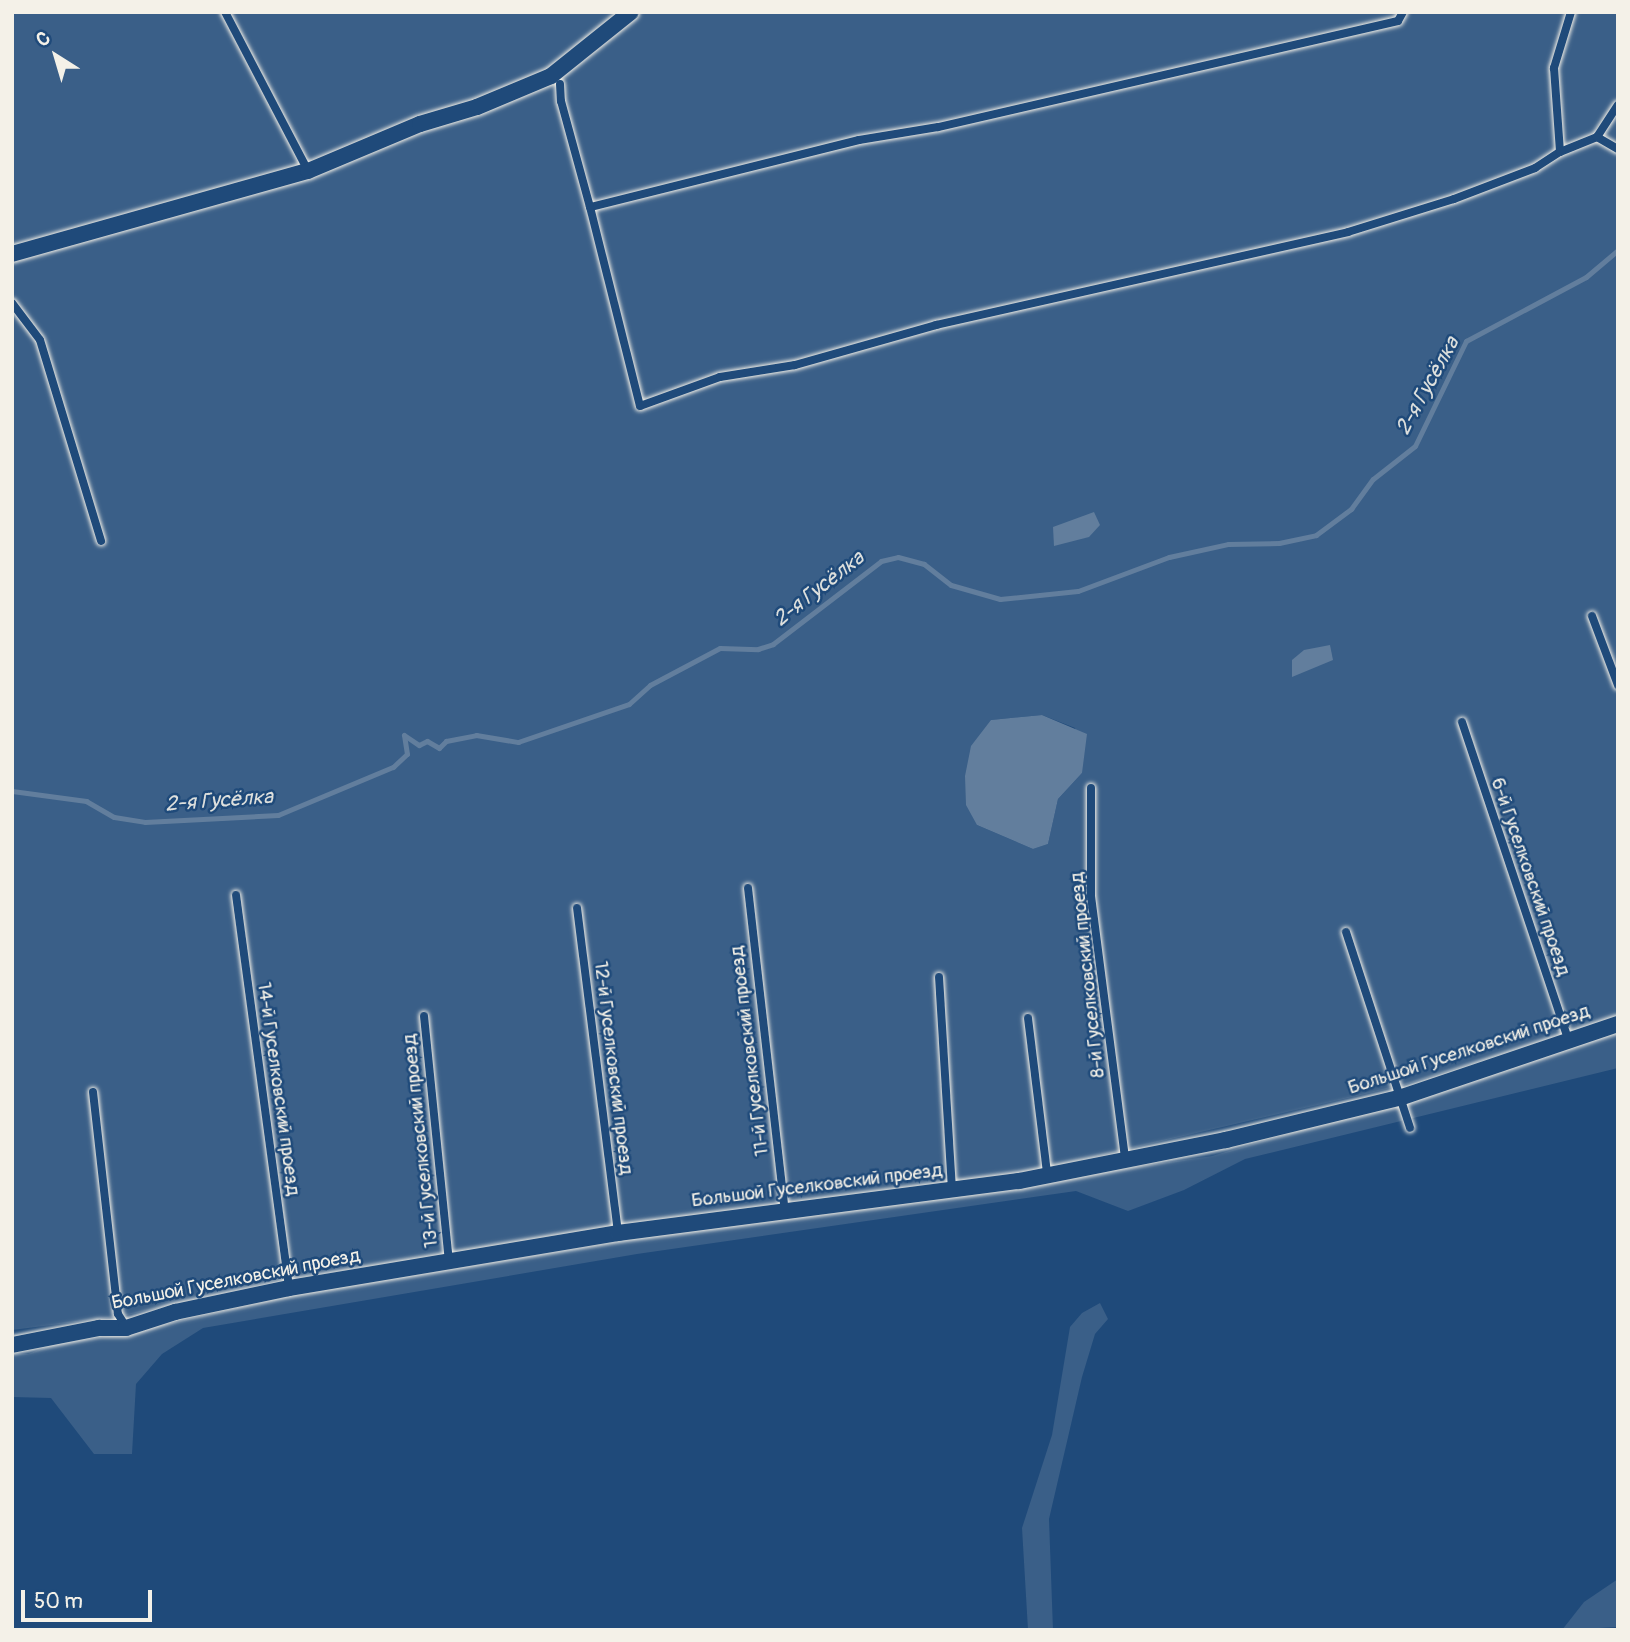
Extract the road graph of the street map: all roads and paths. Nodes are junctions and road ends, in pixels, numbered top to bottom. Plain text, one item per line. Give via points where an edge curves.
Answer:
1 (225, 12) edge
2 (631, 12) edge
3 (1403, 12) edge
4 (1571, 12) edge
5 (560, 83) dead end
6 (1618, 105) edge
7 (1597, 137) junction
8 (1618, 149) edge
9 (1560, 152) junction
10 (308, 171) junction
11 (590, 207) junction
12 (12, 254) edge
13 (12, 303) edge
14 (101, 541) dead end
15 (1592, 616) dead end
16 (1618, 685) edge
17 (1462, 722) dead end
18 (1091, 788) dead end
19 (748, 888) dead end
20 (236, 895) dead end
21 (577, 908) dead end
22 (1346, 932) dead end
23 (939, 977) dead end
24 (424, 1016) dead end
25 (1028, 1018) dead end
26 (1618, 1024) edge
27 (1569, 1042) junction
28 (93, 1092) dead end
29 (1402, 1097) junction
30 (1410, 1128) dead end
31 (1125, 1159) junction
32 (1047, 1173) junction
33 (952, 1190) junction
34 (785, 1211) junction
35 (618, 1233) junction
36 (449, 1262) junction
37 (289, 1288) junction
38 (126, 1328) junction
39 (12, 1345) edge

1 - 10 lane
2 - 10 street via 551,76
3 - 11 lane via 1398,21 938,127 859,140
4 - 9 lane via 1554,68
5 - 11 lane
6 - 7 lane
7 - 8 lane
7 - 9 lane
9 - 11 lane via 1535,168 1348,232 936,325 795,365 720,377 640,406
10 - 12 street
13 - 14 lane via 40,340
15 - 16 lane
17 - 27 lane, 6-й Гуселковский проезд
18 - 31 lane, 8-й Гуселковский проезд via 1091,896
19 - 34 lane, 11-й Гуселковский проезд
20 - 37 lane, 14-й Гуселковский проезд
21 - 35 lane, 12-й Гуселковский проезд
22 - 29 lane
23 - 33 lane
24 - 36 lane, 13-й Гуселковский проезд
25 - 32 lane
26 - 27 street, Большой Гуселковский проезд
27 - 29 street, Большой Гуселковский проезд
28 - 38 lane via 118,1314
29 - 30 lane
29 - 31 street, Большой Гуселковский проезд via 1226,1140
31 - 32 street, Большой Гуселковский проезд
32 - 33 street, Большой Гуселковский проезд
33 - 34 street, Большой Гуселковский проезд
34 - 35 street, Большой Гуселковский проезд
35 - 36 street, Большой Гуселковский проезд
36 - 37 street, Большой Гуселковский проезд
37 - 38 street, Большой Гуселковский проезд via 176,1312
38 - 39 street, Большой Гуселковский проезд via 99,1328

